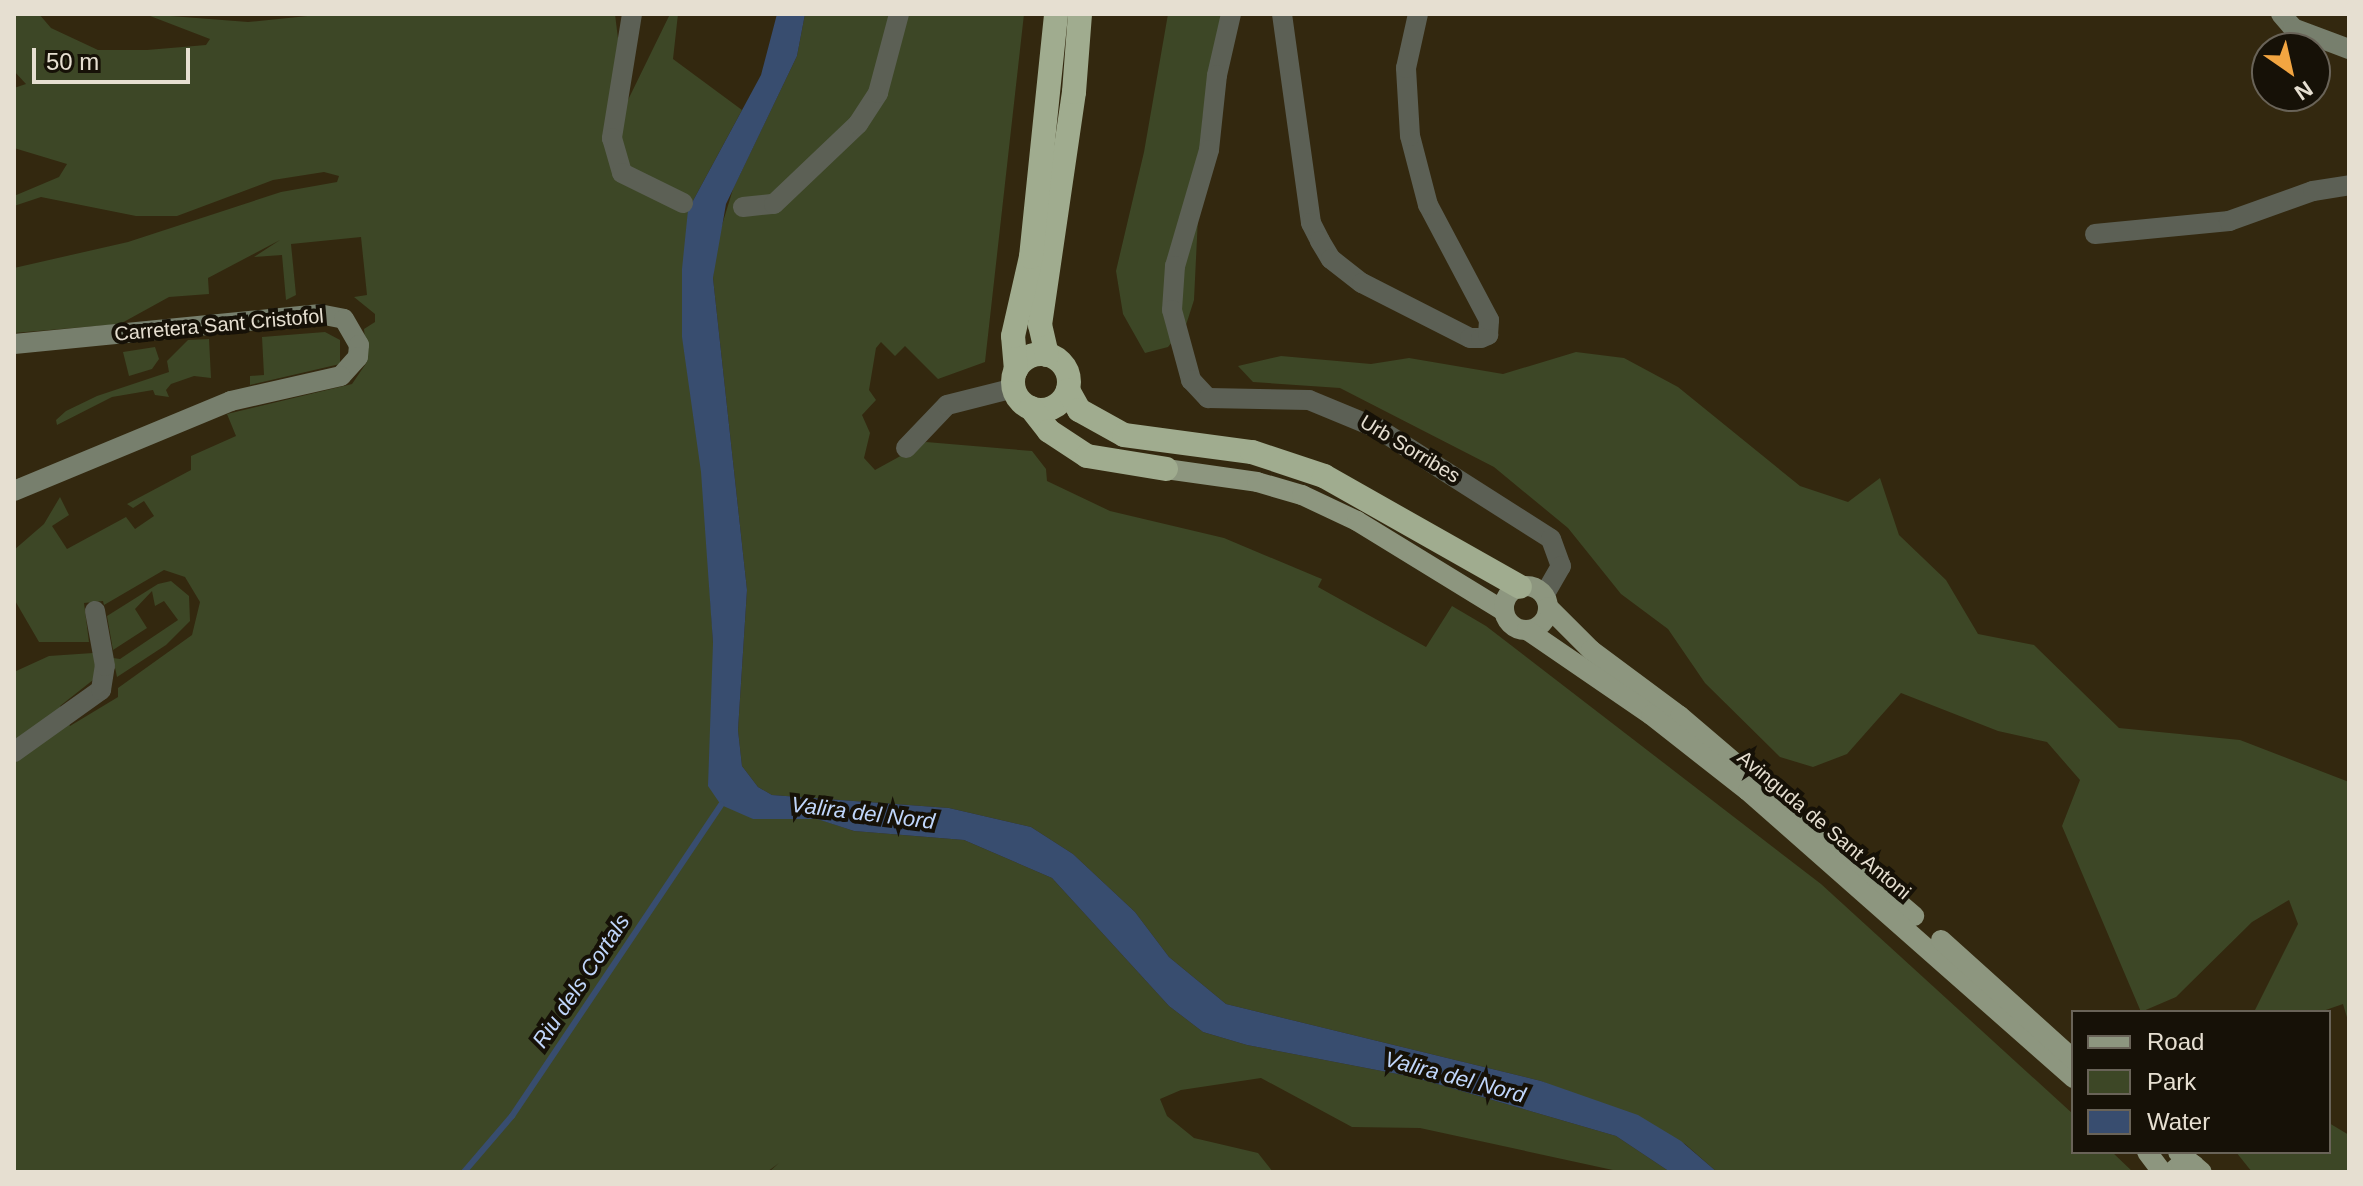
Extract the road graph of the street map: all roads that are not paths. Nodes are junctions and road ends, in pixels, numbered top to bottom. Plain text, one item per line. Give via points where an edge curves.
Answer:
1 (632, 14) edge
2 (899, 14) edge
3 (1056, 14) edge
4 (1080, 14) edge
5 (1231, 14) edge
6 (1282, 14) edge
7 (1418, 14) edge
8 (2281, 14) edge
9 (2349, 49) edge
10 (2349, 185) edge
11 (683, 203) dead end
12 (743, 207) dead end
13 (2095, 234) dead end
14 (14, 344) edge
15 (1047, 355) junction
16 (1015, 379) junction
17 (1068, 390) junction
18 (1031, 408) junction
19 (906, 448) dead end
20 (1166, 469) joint
21 (14, 491) edge
22 (1520, 587) junction
23 (1546, 602) junction
24 (95, 611) dead end
25 (1504, 611) junction
26 (1527, 630) junction
27 (14, 752) edge
28 (2071, 1057) edge
29 (2071, 1076) edge
30 (2148, 1154) edge
31 (2192, 1163) edge
32 (2162, 1172) edge
33 (2172, 1172) edge

1 - 11 street via 612,138 622,173
2 - 12 street via 878,93 858,124 774,204
3 - 16 highway via 1031,257 1013,336
4 - 15 highway via 1074,92 1041,314
5 - 23 street, Urb Sorribes via 1217,75 1209,150 1175,266 1172,310 1191,380 1208,398 1309,400 1377,428 1551,539 1561,566
6 - 7 street via 1311,223 1331,259 1362,283 1470,338 1481,338 1488,335 1489,320 1428,205 1410,136 1406,68
8 - 9 main road via 2293,28
10 - 13 street via 2313,191 2229,221
14 - 21 main road, Carretera Sant Cristofol via 319,314 344,319 359,345 358,357 341,376 231,401
15 - 16 highway via 1029,358
15 - 17 highway via 1065,368
16 - 18 highway
16 - 19 street via 947,405
17 - 18 highway via 1053,407
17 - 22 highway via 1079,410 1124,435 1252,452 1324,476
18 - 20 highway via 1049,431 1087,456
20 - 25 main road via 1257,482 1302,495 1357,521
22 - 23 main road via 1536,589
22 - 25 main road via 1507,596
23 - 26 main road via 1542,623
23 - 28 main road, Avinguda de Sant Antoni via 1627,680 1680,716 1843,852
24 - 27 street via 105,666 101,690
25 - 26 main road via 1511,625
26 - 29 main road, Avinguda de Sant Antoni via 1748,791
30 - 32 main road
31 - 33 main road

